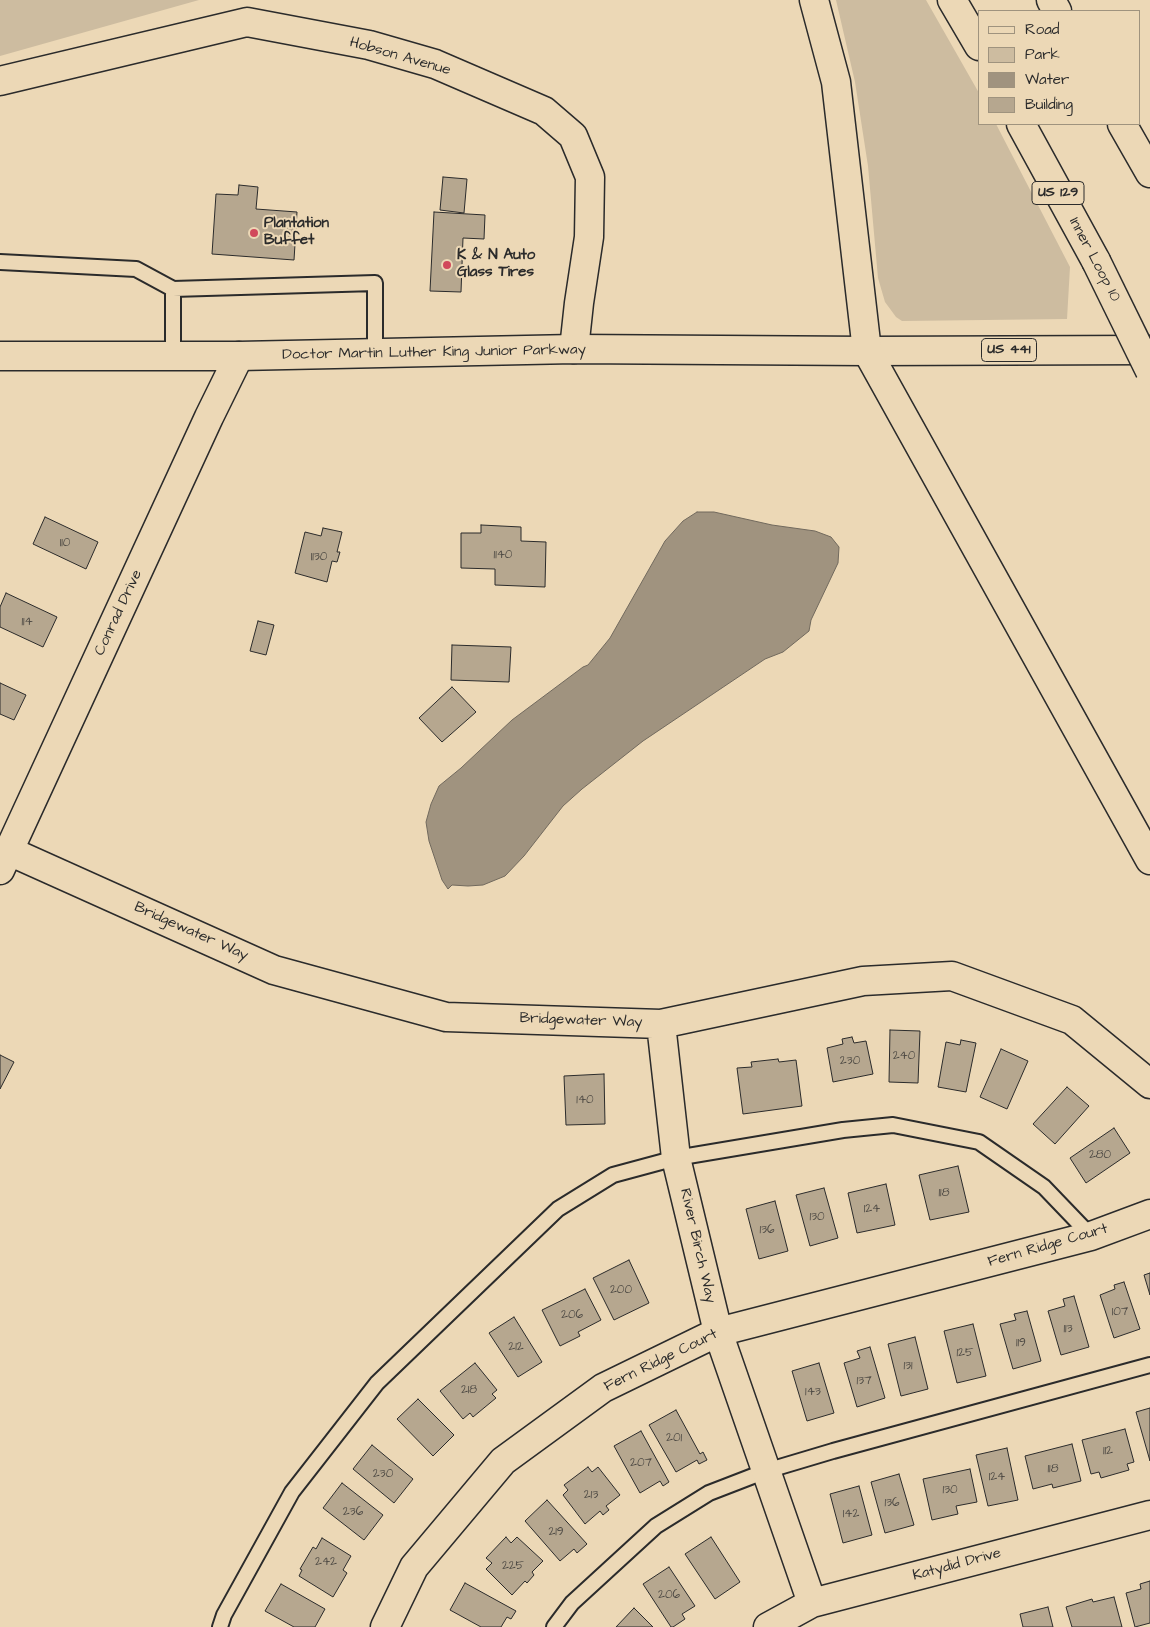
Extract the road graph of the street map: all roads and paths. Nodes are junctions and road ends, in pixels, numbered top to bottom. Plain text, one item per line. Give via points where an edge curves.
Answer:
1 (814, 0) edge
2 (952, 0) edge
3 (978, 44) edge
4 (0, 81) edge
5 (1022, 125) edge
6 (1123, 125) edge
7 (1150, 173) edge
8 (0, 262) edge
9 (173, 289) junction
10 (574, 350) junction
11 (1150, 350) edge
12 (867, 351) junction
13 (374, 354) junction
14 (0, 356) edge
15 (239, 356) junction
16 (173, 357) junction
17 (1150, 370) edge
18 (5, 860) edge
19 (1150, 860) edge
20 (662, 1024) junction
21 (1150, 1084) edge
22 (676, 1158) junction
23 (1150, 1214) edge
24 (1091, 1236) junction
25 (718, 1332) junction
26 (1150, 1365) edge
27 (766, 1471) junction
28 (1150, 1515) edge
29 (812, 1603) junction
30 (220, 1627) edge
31 (385, 1627) edge
32 (554, 1627) edge
33 (768, 1627) edge

1 - 12 main road via 836,82
2 - 3 main road
4 - 10 main road, Hobson Avenue via 247,22 369,45 435,64 544,111 573,136 590,177 589,237
5 - 17 main road, Inner Loop 10 / US 129, bridge
6 - 7 main road
8 - 9 lane via 136,269
9 - 13 lane via 375,282
9 - 16 lane
10 - 12 main road, Doctor Martin Luther King Junior Parkway
10 - 13 main road, Doctor Martin Luther King Junior Parkway
11 - 12 main road, US 441
12 - 19 main road
13 - 15 main road, Doctor Martin Luther King Junior Parkway
14 - 16 main road, Doctor Martin Luther King Junior Parkway
15 - 16 main road, Doctor Martin Luther King Junior Parkway
15 - 18 main road, Conrad Drive
18 - 20 main road, Bridgewater Way via 274,970 446,1017
20 - 21 main road, Bridgewater Way via 863,981 952,976 1072,1020
20 - 22 main road, River Birch Way
22 - 24 lane via 843,1130 893,1125 979,1142 1044,1187
22 - 25 main road, River Birch Way
22 - 30 lane via 613,1175 558,1209 377,1383 292,1492
23 - 24 main road, Fern Ridge Court
24 - 25 main road, Fern Ridge Court
25 - 27 main road, River Birch Way
25 - 31 main road, Fern Ridge Court via 603,1388 503,1461 414,1567
26 - 27 lane
27 - 29 main road, River Birch Way
27 - 32 lane via 709,1492 656,1526 572,1603
28 - 29 main road, Katydid Drive
29 - 33 main road, Katydid Drive

